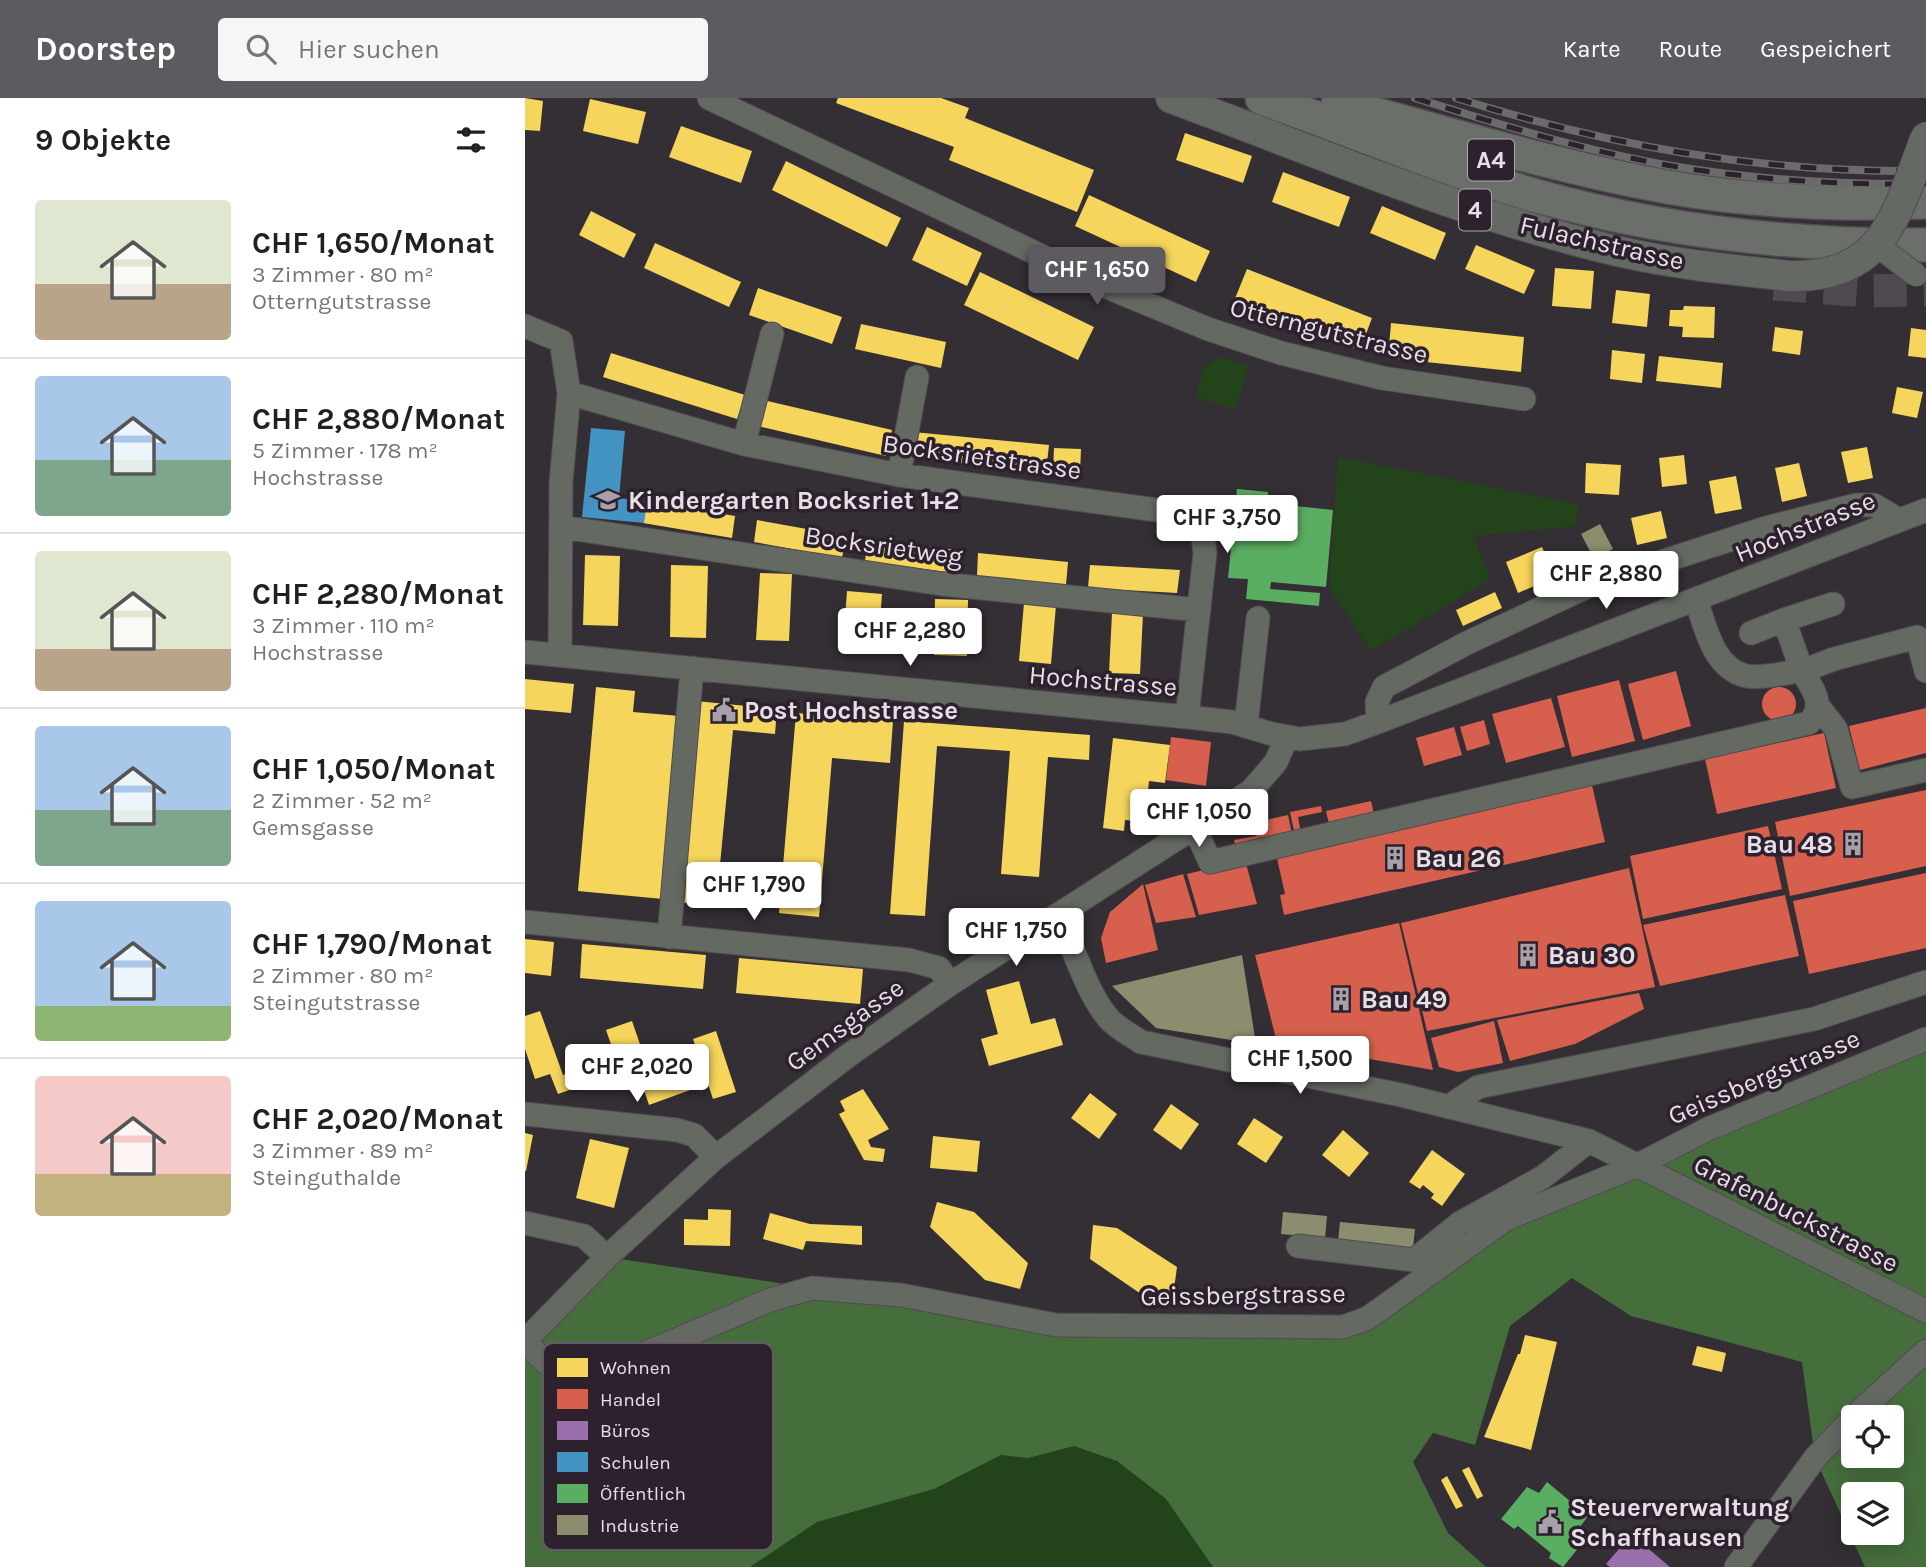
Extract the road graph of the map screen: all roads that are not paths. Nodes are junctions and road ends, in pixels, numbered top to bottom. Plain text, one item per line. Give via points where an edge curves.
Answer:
1 (709, 98) edge
2 (1171, 98) edge
3 (1293, 100) edge
4 (1926, 137) edge
5 (1926, 202) edge
6 (1551, 219) dead end
7 (1926, 225) edge
8 (1877, 245) junction
9 (1926, 245) edge
10 (1926, 282) edge
11 (525, 326) edge
12 (772, 334) dead end
13 (918, 377) dead end
14 (569, 393) junction
15 (1524, 399) dead end
16 (744, 444) junction
17 (899, 475) junction
18 (1926, 510) edge
19 (1899, 520) junction
20 (562, 527) junction
21 (1696, 600) junction
22 (1833, 604) dead end
23 (1199, 610) junction
24 (1258, 618) dead end
25 (1784, 620) junction
26 (1751, 633) dead end
27 (525, 652) edge
28 (560, 655) junction
29 (692, 668) junction
30 (1802, 671) junction
31 (1926, 671) edge
32 (1818, 706) junction
33 (1187, 717) junction
34 (1378, 722) junction
35 (1246, 725) junction
36 (1287, 737) junction
37 (1926, 770) edge
38 (1194, 826) junction
39 (1057, 915) junction
40 (525, 922) edge
41 (669, 937) junction
42 (1926, 982) edge
43 (950, 984) junction
44 (1926, 1039) edge
45 (1448, 1107) junction
46 (525, 1114) edge
47 (1589, 1141) junction
48 (716, 1157) junction
49 (1638, 1165) junction
50 (525, 1223) edge
51 (1298, 1246) dead end
52 (607, 1256) junction
53 (1926, 1311) edge
54 (525, 1342) edge
55 (670, 1343) edge
56 (1926, 1351) edge
57 (543, 1359) edge
58 (1736, 1567) edge

1 - 15 street, Otterngutstrasse via 1109,288 1208,329 1281,354 1382,378
2 - 8 main road, Fulachstrasse / 4, bridge via 1527,226 1618,251 1790,276 1829,274 1846,268
3 - 5 highway via 1669,187 1817,202
3 - 6 highway
3 - 7 highway, A4 via 1551,179 1674,207 1825,224
3 - 9 highway, A4 via 1535,195 1617,216 1749,238 1831,245
4 - 8 main road, 4, bridge via 1895,218
8 - 10 street, bridge
11 - 14 street via 561,341
12 - 16 street
13 - 17 street
14 - 16 street, Bocksrietstrasse
14 - 20 street
16 - 17 street, Bocksrietstrasse
17 - 23 street, Bocksrietstrasse via 1186,514 1203,537
18 - 19 street, Hochstrasse
19 - 21 street, Hochstrasse
19 - 34 street, Hochstrasse via 1874,505 1856,505 1766,528 1593,584 1384,687 1377,702
20 - 23 street, Bocksrietweg via 942,584
20 - 28 street
21 - 30 street via 1715,651 1728,667 1748,677
21 - 34 street, Hochstrasse
22 - 25 street
23 - 33 street, Bocksrietstrasse
24 - 35 street
25 - 26 street
25 - 30 street
27 - 28 street, Hochstrasse
28 - 29 street, Hochstrasse
29 - 33 street, Hochstrasse
29 - 41 street
30 - 31 street via 1917,637
30 - 32 street via 1816,692
32 - 37 street via 1836,729 1852,787
32 - 38 street via 1808,723 1210,862
33 - 35 street, Hochstrasse
34 - 36 street, Hochstrasse via 1328,738
35 - 36 street, Hochstrasse
36 - 38 street, Gemsgasse via 1276,762 1251,791
38 - 39 street, Gemsgasse
39 - 43 street, Gemsgasse
39 - 45 street, Grafenbuckstrasse via 1110,1021 1142,1042
40 - 41 street
41 - 43 street via 909,960 939,968
42 - 45 street via 1814,1019 1478,1087
43 - 48 street, Gemsgasse
44 - 49 street, Geissbergstrasse via 1708,1129
45 - 47 street, Grafenbuckstrasse
46 - 48 street via 677,1130 694,1135
47 - 49 street, Grafenbuckstrasse
47 - 51 street via 1543,1177 1460,1223 1414,1260
48 - 52 street, Gemsgasse
49 - 53 street, Grafenbuckstrasse
49 - 55 street, Geissbergstrasse via 1506,1219 1368,1318 1343,1327 1056,1325 901,1295 812,1288 770,1300
50 - 52 street via 584,1236
52 - 54 street, Gemsgasse
54 - 57 street, Geissbergstrasse
56 - 58 street via 1815,1458

